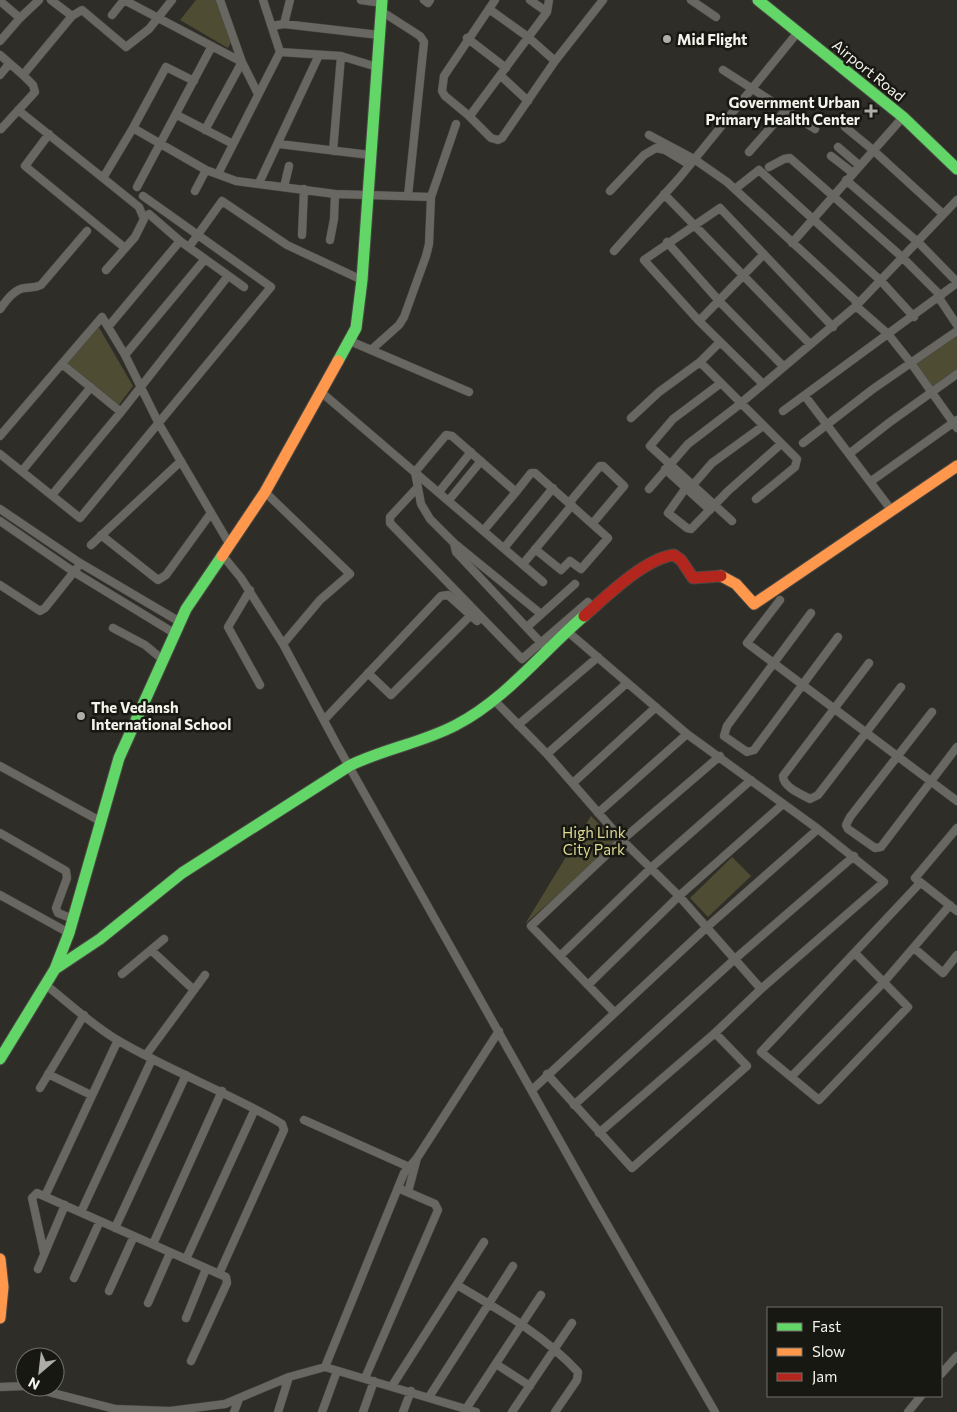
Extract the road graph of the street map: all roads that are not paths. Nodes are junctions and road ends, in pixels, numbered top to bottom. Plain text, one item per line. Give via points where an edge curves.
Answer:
1 (39, 0) edge
2 (51, 0) edge
3 (124, 0) edge
4 (172, 0) edge
5 (220, 0) edge
6 (263, 0) edge
7 (290, 0) edge
8 (361, 0) edge
9 (424, 0) edge
10 (430, 0) edge
11 (494, 0) edge
12 (530, 0) edge
13 (548, 0) edge
14 (603, 0) edge
15 (691, 0) edge
16 (758, 0) edge
17 (770, 0) edge
18 (0, 1) edge
19 (382, 5) edge
20 (489, 8) junction
21 (547, 12) junction
22 (72, 16) junction
23 (112, 16) dead end
24 (716, 17) dead end
25 (20, 18) junction
26 (158, 18) junction
27 (284, 24) junction
28 (272, 26) junction
29 (798, 32) junction
30 (379, 35) junction
31 (528, 37) junction
32 (467, 38) junction
33 (0, 41) edge
34 (212, 46) junction
35 (280, 52) junction
36 (0, 55) edge
37 (320, 55) junction
38 (341, 56) junction
39 (555, 61) junction
40 (242, 62) junction
41 (10, 64) junction
42 (377, 67) junction
43 (506, 68) junction
44 (723, 70) dead end
45 (0, 75) edge
46 (23, 75) junction
47 (500, 75) junction
48 (194, 82) junction
49 (751, 88) junction
50 (258, 94) junction
51 (528, 101) junction
52 (18, 110) junction
53 (786, 110) junction
54 (177, 115) junction
55 (468, 116) junction
56 (904, 117) junction
57 (456, 124) dead end
58 (845, 127) dead end
59 (133, 128) junction
60 (1, 129) edge
61 (815, 129) dead end
62 (205, 130) junction
63 (49, 134) junction
64 (649, 135) dead end
65 (161, 144) junction
66 (233, 144) junction
67 (278, 144) junction
68 (838, 148) dead end
69 (873, 150) junction
70 (333, 151) junction
71 (749, 152) dead end
72 (370, 155) junction
73 (831, 156) dead end
74 (957, 157) edge
75 (692, 162) junction
76 (289, 166) dead end
77 (860, 166) junction
78 (769, 167) dead end
79 (957, 169) edge
80 (206, 170) junction
81 (853, 173) junction
82 (218, 174) junction
83 (103, 178) junction
84 (846, 180) junction
85 (259, 183) junction
86 (137, 187) dead end
87 (284, 187) junction
88 (304, 189) junction
89 (735, 189) junction
90 (610, 191) dead end
91 (195, 192) dead end
92 (335, 194) junction
93 (367, 194) junction
94 (664, 194) junction
95 (143, 196) dead end
96 (408, 196) junction
97 (432, 197) junction
98 (832, 197) junction
99 (957, 200) edge
100 (149, 214) dead end
101 (943, 214) junction
102 (812, 220) junction
103 (695, 226) junction
104 (87, 231) dead end
105 (198, 234) junction
106 (302, 236) dead end
107 (330, 240) dead end
108 (180, 241) junction
109 (916, 241) junction
110 (667, 242) junction
111 (792, 243) junction
112 (189, 246) junction
113 (125, 248) junction
114 (614, 251) dead end
115 (764, 254) junction
116 (902, 257) junction
117 (205, 259) junction
118 (106, 270) dead end
119 (228, 276) junction
120 (743, 276) junction
121 (362, 280) junction
122 (881, 281) junction
123 (957, 283) edge
124 (244, 288) dead end
125 (940, 297) junction
126 (720, 302) junction
127 (856, 306) junction
128 (0, 309) edge
129 (914, 317) junction
130 (700, 322) junction
131 (957, 326) edge
132 (108, 327) junction
133 (833, 327) junction
134 (957, 331) edge
135 (888, 334) junction
136 (350, 341) junction
137 (720, 342) junction
138 (810, 344) junction
139 (371, 350) junction
140 (125, 355) junction
141 (700, 362) junction
142 (911, 363) junction
143 (62, 364) junction
144 (784, 366) junction
145 (957, 374) edge
146 (722, 383) junction
147 (763, 384) junction
148 (141, 385) junction
149 (91, 387) junction
150 (321, 392) junction
151 (469, 392) dead end
152 (932, 392) junction
153 (805, 396) junction
154 (739, 404) junction
155 (783, 411) dead end
156 (121, 412) junction
157 (631, 418) dead end
158 (956, 423) edge
159 (159, 424) junction
160 (827, 424) junction
161 (763, 426) junction
162 (0, 436) edge
163 (803, 443) dead end
164 (781, 444) junction
165 (471, 452) junction
166 (0, 454) edge
167 (849, 454) junction
168 (481, 460) junction
169 (181, 461) junction
170 (957, 466) edge
171 (667, 467) junction
172 (22, 471) junction
173 (415, 472) junction
174 (870, 482) junction
175 (689, 487) junction
176 (553, 488) junction
177 (416, 489) junction
178 (649, 489) dead end
179 (265, 492) junction
180 (439, 492) junction
181 (516, 492) junction
182 (52, 495) junction
183 (756, 499) dead end
184 (449, 500) junction
185 (570, 504) junction
186 (712, 507) junction
187 (0, 509) edge
188 (892, 511) junction
189 (212, 513) junction
190 (732, 521) dead end
191 (1, 524) edge
192 (593, 524) junction
193 (484, 530) junction
194 (101, 536) junction
195 (454, 543) junction
196 (91, 545) dead end
197 (230, 545) junction
198 (504, 548) junction
199 (536, 548) junction
200 (222, 556) junction
201 (80, 563) junction
202 (523, 564) junction
203 (74, 572) junction
204 (499, 580) junction
205 (543, 582) dead end
206 (575, 584) dead end
207 (0, 585) edge
208 (492, 588) junction
209 (250, 590) junction
210 (780, 600) dead end
211 (588, 602) dead end
212 (811, 613) dead end
213 (541, 614) junction
214 (180, 622) junction
215 (527, 627) junction
216 (113, 628) dead end
217 (567, 631) junction
218 (174, 633) junction
219 (739, 638) dead end
220 (838, 638) dead end
221 (747, 643) junction
222 (283, 644) junction
223 (545, 647) junction
224 (598, 657) junction
225 (162, 659) junction
226 (869, 663) dead end
227 (774, 664) junction
228 (368, 673) junction
229 (627, 682) junction
230 (802, 684) junction
231 (260, 685) dead end
232 (901, 687) dead end
233 (494, 700) junction
234 (656, 707) junction
235 (834, 708) junction
236 (932, 712) dead end
237 (324, 720) junction
238 (518, 725) junction
239 (866, 732) junction
240 (687, 734) junction
241 (957, 747) edge
242 (547, 754) junction
243 (720, 756) junction
244 (897, 757) junction
245 (349, 766) junction
246 (1, 767) edge
247 (751, 780) junction
248 (930, 782) junction
249 (573, 784) junction
250 (957, 801) edge
251 (783, 804) junction
252 (598, 814) junction
253 (100, 821) junction
254 (957, 828) edge
255 (818, 829) junction
256 (0, 833) edge
257 (622, 840) junction
258 (854, 856) junction
259 (652, 867) junction
260 (920, 883) junction
261 (0, 894) edge
262 (679, 896) junction
263 (950, 906) junction
264 (957, 911) edge
265 (72, 919) junction
266 (707, 927) junction
267 (69, 933) junction
268 (164, 939) dead end
269 (914, 948) junction
270 (151, 950) junction
271 (855, 953) junction
272 (957, 955) edge
273 (560, 956) junction
274 (736, 958) junction
275 (55, 969) junction
276 (122, 974) dead end
277 (205, 975) dead end
278 (884, 982) junction
279 (46, 985) junction
280 (588, 985) junction
281 (761, 989) junction
282 (194, 990) junction
283 (614, 1012) junction
284 (84, 1015) junction
285 (500, 1031) junction
286 (715, 1033) junction
287 (118, 1040) junction
288 (149, 1057) junction
289 (0, 1060) edge
290 (48, 1074) junction
291 (547, 1074) junction
292 (186, 1075) junction
293 (791, 1077) junction
294 (40, 1088) dead end
295 (532, 1090) junction
296 (222, 1092) junction
297 (91, 1095) junction
298 (574, 1105) junction
299 (254, 1109) junction
300 (304, 1120) dead end
301 (599, 1133) junction
302 (417, 1158) junction
303 (409, 1167) junction
304 (398, 1188) junction
305 (408, 1192) junction
306 (45, 1196) junction
307 (65, 1205) junction
308 (81, 1212) junction
309 (100, 1221) junction
310 (115, 1228) junction
311 (134, 1236) junction
312 (484, 1242) dead end
313 (153, 1244) junction
314 (44, 1253) junction
315 (170, 1253) junction
316 (0, 1259) edge
317 (186, 1260) junction
318 (513, 1266) dead end
319 (38, 1269) dead end
320 (206, 1269) junction
321 (220, 1274) junction
322 (74, 1278) dead end
323 (457, 1285) junction
324 (109, 1291) dead end
325 (541, 1296) dead end
326 (148, 1303) dead end
327 (489, 1304) junction
328 (0, 1318) edge
329 (186, 1318) dead end
330 (572, 1323) dead end
331 (522, 1324) junction
332 (556, 1348) junction
333 (957, 1356) edge
334 (191, 1362) dead end
335 (496, 1364) junction
336 (325, 1367) junction
337 (337, 1371) junction
338 (942, 1373) edge
339 (289, 1377) junction
340 (365, 1378) junction
341 (374, 1381) junction
342 (15, 1386) edge
343 (392, 1386) junction
344 (530, 1386) junction
345 (0, 1387) edge
346 (411, 1391) junction
347 (65, 1396) edge
348 (921, 1397) edge
349 (430, 1398) junction
350 (239, 1399) junction
351 (448, 1404) junction
352 (466, 1409) junction
353 (170, 1412) edge
354 (234, 1412) edge
355 (278, 1412) edge
356 (322, 1412) edge
357 (363, 1412) edge
358 (403, 1412) edge
359 (445, 1412) edge
360 (476, 1412) edge
361 (512, 1412) edge
362 (555, 1412) edge
363 (715, 1412) edge
364 (908, 1412) edge

1 - 25 street
2 - 22 street
3 - 23 street
3 - 26 street
4 - 26 street
5 - 40 street
6 - 28 street
7 - 27 street
8 - 19 street
9 - 10 street via 428,3
11 - 20 street
12 - 21 street
13 - 21 street
14 - 39 street
15 - 24 street
16 - 29 street, Airport Road
17 - 74 street, Airport Road via 914,116
18 - 25 street
19 - 30 street
19 - 96 street via 424,42
20 - 31 street
20 - 32 street
21 - 31 street
22 - 26 street via 82,10 126,47 149,30
22 - 46 street
25 - 33 street
26 - 34 street
27 - 28 street
27 - 30 street
28 - 35 street
29 - 49 street
29 - 56 street, Airport Road
30 - 42 street
31 - 39 street
31 - 43 street
32 - 43 street
32 - 55 street via 448,68 442,86 446,96
34 - 40 street
34 - 48 street
35 - 37 street
35 - 50 street
36 - 41 street
37 - 38 street
37 - 67 street
38 - 42 street
38 - 70 street
39 - 51 street
40 - 50 street
40 - 62 street
41 - 45 street
41 - 46 street
42 - 72 street
43 - 47 street
44 - 49 street
46 - 52 street via 35,92
47 - 51 street
47 - 55 street
48 - 54 street
48 - 59 street via 166,67
49 - 53 street
49 - 75 street
50 - 66 street
51 - 55 street via 498,140
52 - 60 street
52 - 63 street
53 - 61 street
53 - 71 street
54 - 62 street
54 - 65 street
56 - 69 street
56 - 79 street, Airport Road
57 - 97 street
58 - 69 street
59 - 65 street
59 - 83 street
62 - 66 street
63 - 83 street
63 - 113 street via 25,166
64 - 75 street
65 - 80 street
65 - 86 street
66 - 82 street
67 - 70 street
67 - 85 street
68 - 77 street
69 - 77 street
69 - 101 street
70 - 72 street
72 - 93 street
73 - 81 street
75 - 89 street
75 - 90 street via 656,148
75 - 94 street
76 - 87 street
77 - 81 street
78 - 98 street via 790,158
80 - 82 street
80 - 91 street
81 - 84 street
82 - 85 street via 236,181
83 - 113 street via 139,207 143,216 142,224
84 - 98 street
84 - 109 street
85 - 87 street
87 - 88 street
88 - 92 street
88 - 106 street
89 - 102 street via 759,170
89 - 111 street
92 - 93 street
92 - 107 street
93 - 96 street
93 - 121 street
94 - 103 street
94 - 114 street
95 - 105 street
96 - 97 street
97 - 139 street via 429,244 404,317
98 - 102 street
98 - 116 street
99 - 101 street
100 - 108 street
101 - 109 street
102 - 111 street
102 - 122 street
103 - 110 street
103 - 115 street via 720,208
103 - 120 street
104 - 128 street via 42,286 23,288 13,293
105 - 112 street
105 - 121 street via 222,201 287,245
105 - 159 street via 271,287
108 - 112 street
108 - 132 street
109 - 116 street
109 - 123 street
110 - 126 street
110 - 130 street via 644,260
111 - 127 street via 856,301
112 - 117 street
113 - 118 street
115 - 120 street
115 - 133 street
116 - 122 street
116 - 125 street
117 - 119 street
117 - 140 street
119 - 124 street
119 - 148 street
120 - 126 street
120 - 138 street
121 - 136 street via 356,328
122 - 127 street
122 - 129 street
123 - 125 street
125 - 129 street
125 - 131 street
126 - 130 street
126 - 144 street
127 - 133 street
127 - 135 street
129 - 135 street
130 - 137 street
132 - 140 street
132 - 143 street via 102,317
133 - 138 street
134 - 142 street
135 - 142 street
135 - 153 street
136 - 139 street
136 - 150 street
137 - 141 street
137 - 147 street
138 - 144 street
139 - 151 street
140 - 148 street
141 - 146 street
141 - 157 street via 659,392
142 - 152 street
142 - 160 street
143 - 149 street
143 - 162 street
144 - 147 street
145 - 152 street
146 - 154 street
146 - 171 street via 672,419 650,446
147 - 154 street
148 - 156 street
148 - 159 street
149 - 156 street
149 - 172 street
150 - 173 street
150 - 179 street
152 - 158 street
152 - 167 street
153 - 155 street
153 - 160 street
154 - 161 street
154 - 171 street via 688,444
156 - 182 street
158 - 174 street
159 - 169 street
159 - 182 street via 80,518
160 - 163 street
160 - 167 street
161 - 164 street
161 - 175 street via 712,463
164 - 183 street via 797,459 797,464
164 - 186 street
165 - 168 street
165 - 173 street via 448,434
165 - 180 street
166 - 172 street
167 - 174 street
168 - 181 street
168 - 184 street
169 - 189 street
169 - 194 street
170 - 188 street
171 - 175 street
171 - 178 street
172 - 182 street
173 - 177 street
173 - 180 street
174 - 188 street
175 - 186 street
175 - 186 street via 668,511 672,517 691,529
176 - 181 street via 533,472
176 - 185 street
176 - 198 street
177 - 195 street via 426,515
177 - 223 street via 390,516 390,524 522,659
179 - 197 street
179 - 222 street via 350,574 320,600
180 - 184 street
181 - 193 street
184 - 193 street
185 - 192 street
185 - 192 street via 603,466 624,486
185 - 199 street
186 - 190 street
187 - 201 street
188 - 217 street via 754,604 732,580 720,576 693,578 677,556 669,554 621,584
189 - 194 street via 166,575 158,580
189 - 197 street
191 - 203 street
192 - 199 street via 608,538 581,569 570,561 561,570
193 - 198 street
194 - 196 street
195 - 204 street
195 - 208 street via 456,552
197 - 200 street
198 - 202 street
199 - 202 street
200 - 209 street
200 - 214 street via 199,586
201 - 203 street
201 - 214 street
202 - 205 street
203 - 207 street via 40,611
203 - 218 street
204 - 208 street
204 - 213 street
206 - 213 street
208 - 215 street
209 - 222 street
209 - 231 street via 228,627
210 - 221 street
211 - 223 street
212 - 227 street
213 - 215 street
214 - 218 street
215 - 223 street
216 - 225 street via 145,645
217 - 223 street
217 - 224 street
218 - 225 street
219 - 221 street
220 - 230 street
221 - 227 street
222 - 237 street
223 - 233 street
224 - 229 street
224 - 238 street
225 - 253 street via 119,758
226 - 235 street
227 - 230 street
227 - 230 street via 727,726 724,736 751,752
228 - 228 street via 391,695 474,618 444,594
228 - 237 street
229 - 234 street
229 - 242 street
230 - 235 street
232 - 239 street
233 - 238 street
233 - 245 street via 442,732 370,754
234 - 240 street
234 - 249 street
235 - 239 street
235 - 239 street via 783,776 796,791 810,799 818,795
236 - 244 street
237 - 245 street
238 - 242 street
239 - 244 street
240 - 243 street
240 - 252 street
241 - 248 street
242 - 249 street
243 - 247 street
243 - 257 street
244 - 248 street
244 - 248 street via 850,817 846,825 848,829 875,848 881,847
245 - 275 street via 182,873 100,939
245 - 285 street
246 - 253 street
247 - 251 street
247 - 259 street
248 - 250 street
249 - 252 street
251 - 255 street
251 - 262 street
252 - 257 street
253 - 265 street
254 - 260 street via 914,878
255 - 258 street
255 - 266 street
256 - 265 street via 66,871 67,878 56,908 58,913
257 - 259 street
257 - 273 street via 531,926
258 - 274 street
258 - 281 street via 884,882
259 - 262 street
259 - 273 street
260 - 263 street
260 - 271 street
261 - 267 street
262 - 266 street
262 - 280 street
263 - 264 street
263 - 269 street
265 - 267 street
266 - 274 street
266 - 283 street
267 - 275 street
268 - 270 street
269 - 272 street via 943,973
269 - 278 street
270 - 276 street
270 - 282 street
271 - 278 street
271 - 293 street via 760,1052
273 - 280 street
274 - 281 street
274 - 298 street
275 - 279 street
277 - 282 street
278 - 293 street
278 - 293 street via 908,1007 819,1100
279 - 284 street
279 - 289 street
280 - 283 street
281 - 286 street
282 - 288 street
283 - 291 street
284 - 287 street
284 - 290 street
285 - 295 street
285 - 302 street
286 - 301 street
286 - 301 street via 747,1066 632,1168
287 - 288 street
287 - 297 street
288 - 292 street
288 - 308 street
290 - 294 street
290 - 297 street
291 - 295 street
291 - 298 street
292 - 296 street
292 - 310 street
295 - 363 street
296 - 299 street
296 - 313 street
297 - 306 street
298 - 301 street
299 - 317 street
299 - 321 street via 282,1124 284,1130
300 - 303 street
302 - 303 street
302 - 305 street
303 - 304 street
304 - 305 street
304 - 336 street
305 - 340 street via 435,1204 438,1210
306 - 307 street
306 - 314 street via 36,1193 32,1198
307 - 308 street
307 - 314 street
308 - 309 street
309 - 310 street
309 - 322 street
310 - 311 street
311 - 313 street
311 - 324 street
312 - 323 street
313 - 315 street
314 - 319 street
315 - 317 street
315 - 326 street
316 - 328 street via 3,1287
317 - 320 street
318 - 327 street
320 - 321 street
320 - 329 street
321 - 334 street via 226,1277 227,1283
323 - 327 street
323 - 343 street
325 - 331 street
327 - 331 street
327 - 349 street
330 - 332 street
331 - 332 street
331 - 335 street
332 - 344 street
332 - 362 street via 579,1375
333 - 338 street
335 - 344 street
335 - 352 street
336 - 337 street
336 - 339 street
337 - 340 street
337 - 356 street
339 - 350 street
339 - 355 street
340 - 341 street
341 - 343 street
341 - 357 street
342 - 345 street
343 - 346 street
344 - 361 street
346 - 349 street
346 - 358 street
347 - 353 street via 115,1409
348 - 364 street
349 - 351 street
350 - 353 street via 211,1408
350 - 354 street
351 - 352 street
351 - 359 street
352 - 360 street

